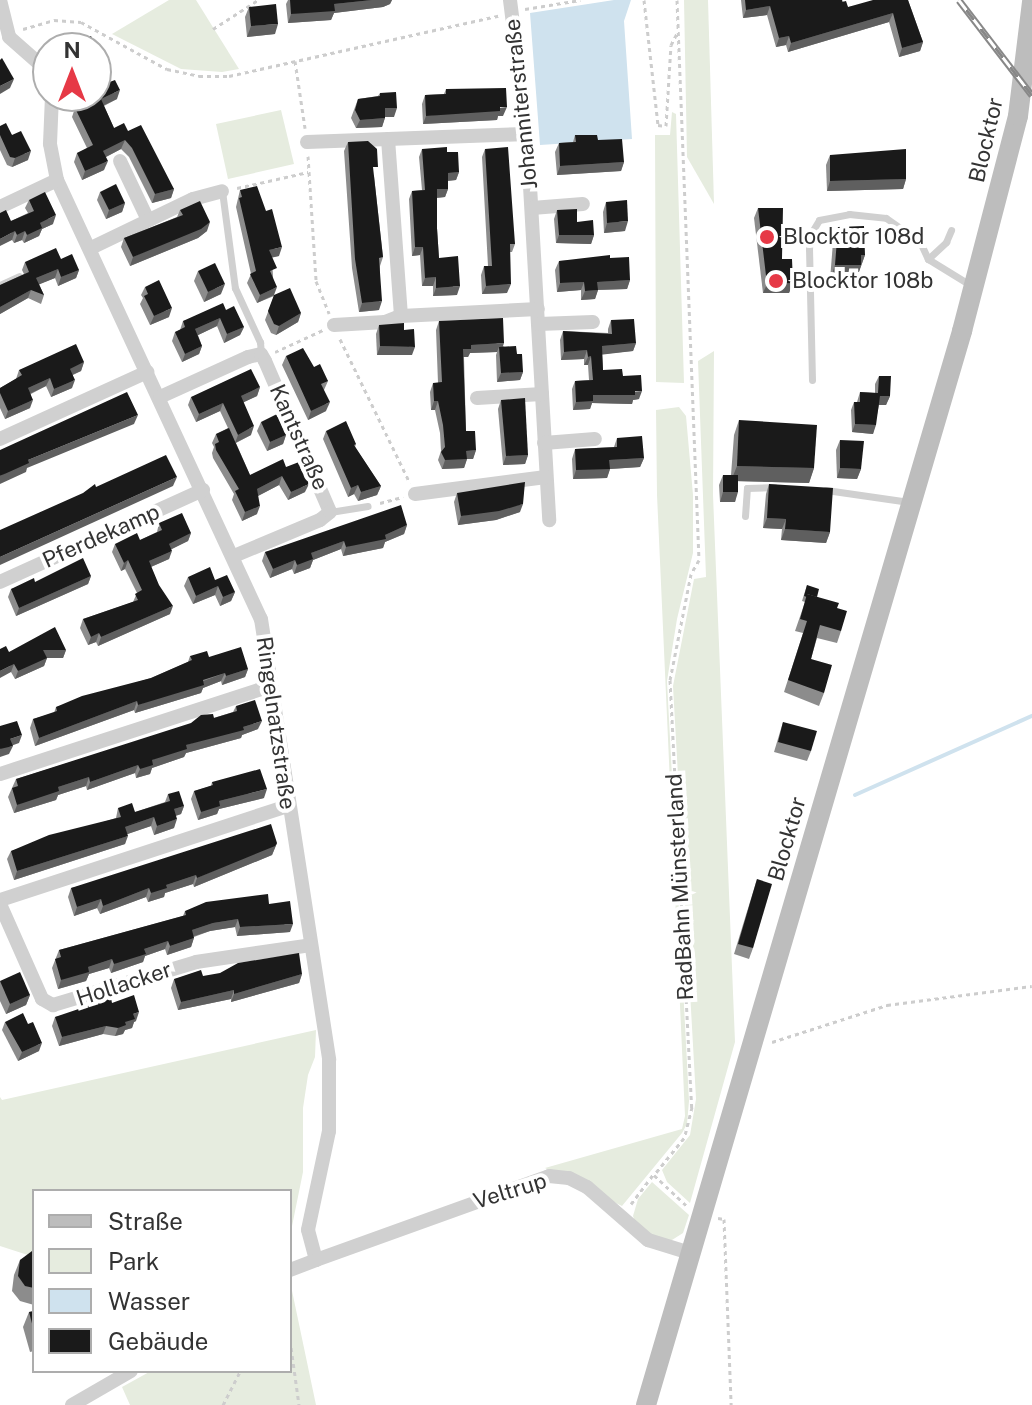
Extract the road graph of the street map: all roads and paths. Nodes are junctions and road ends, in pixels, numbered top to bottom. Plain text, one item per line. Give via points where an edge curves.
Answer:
1 (0, 0) edge
2 (258, 0) edge
3 (580, 0) edge
4 (644, 0) edge
5 (677, 0) edge
6 (1032, 2) edge
7 (510, 6) edge
8 (213, 29) dead end
9 (677, 32) junction
10 (5, 39) edge
11 (32, 59) edge
12 (295, 61) junction
13 (51, 112) edge
14 (527, 134) junction
15 (388, 139) junction
16 (307, 142) junction
17 (120, 161) dead end
18 (309, 172) junction
19 (57, 180) junction
20 (222, 191) junction
21 (583, 204) dead end
22 (0, 207) edge
23 (532, 208) junction
24 (148, 220) junction
25 (951, 230) dead end
26 (91, 248) junction
27 (928, 259) junction
28 (19, 276) edge
29 (0, 285) edge
30 (974, 287) junction
31 (401, 316) junction
32 (538, 317) junction
33 (593, 322) dead end
34 (334, 325) junction
35 (261, 354) junction
36 (147, 372) junction
37 (812, 380) dead end
38 (542, 394) junction
39 (160, 397) junction
40 (477, 398) dead end
41 (0, 439) edge
42 (595, 439) dead end
43 (544, 443) junction
44 (546, 477) junction
45 (778, 487) edge
46 (203, 490) junction
47 (823, 490) edge
48 (415, 494) junction
49 (911, 503) junction
50 (368, 506) joint
51 (330, 512) junction
52 (745, 516) dead end
53 (549, 520) dead end
54 (234, 556) junction
55 (0, 582) edge
56 (271, 686) junction
57 (0, 774) edge
58 (288, 806) junction
59 (0, 902) edge
60 (311, 945) junction
61 (1032, 986) edge
62 (753, 1040) junction
63 (654, 1175) junction
64 (690, 1209) dead end
65 (621, 1217) junction
66 (718, 1218) dead end
67 (690, 1253) junction
68 (316, 1260) junction
69 (292, 1269) edge
70 (292, 1354) edge
71 (128, 1373) edge
72 (239, 1373) edge
73 (72, 1405) edge
74 (223, 1405) edge
75 (299, 1405) edge
76 (646, 1405) edge
77 (731, 1405) edge

1 - 10 street
2 - 8 path
3 - 7 path
4 - 9 path via 658,125 666,126 671,45
5 - 9 path
6 - 30 main road, Blocktor via 1018,116
7 - 12 path
7 - 14 street, Johanniterstraße
9 - 63 path, RadBahn Münsterland via 699,560 691,574 670,680 692,1107 684,1138
10 - 11 street
10 - 12 path via 30,25 81,22 167,69 199,76 229,76
12 - 16 path
13 - 19 street, Ringelnatzstraße
14 - 15 street
14 - 23 street, Johanniterstraße
15 - 16 street
15 - 31 street
16 - 18 path
17 - 24 street
18 - 20 path
18 - 34 path via 316,281
19 - 22 street
19 - 26 street, Ringelnatzstraße
20 - 24 street
20 - 35 lane, Kantstraße via 235,288
21 - 23 street, Johanniterstraße
23 - 32 street, Johanniterstraße
24 - 26 street
25 - 27 lane
26 - 36 street, Ringelnatzstraße
27 - 30 lane
27 - 37 lane via 920,242 886,218 849,214 819,220 809,249
28 - 29 lane
30 - 49 main road, Blocktor
31 - 32 street
31 - 34 street
32 - 33 street
32 - 38 street, Johanniterstraße
34 - 35 path
34 - 48 path
35 - 39 street
35 - 51 street, Kantstraße
36 - 39 street, Ringelnatzstraße
36 - 41 street
38 - 40 street
38 - 43 street, Johanniterstraße
39 - 46 street, Ringelnatzstraße
42 - 43 street
43 - 44 street, Johanniterstraße
44 - 48 street
44 - 53 street, Johanniterstraße
45 - 52 lane via 747,488
46 - 54 street, Ringelnatzstraße
46 - 55 street, Pferdekamp
47 - 49 lane
48 - 50 path
49 - 62 main road, Blocktor
50 - 51 lane
51 - 54 street, Kantstraße
54 - 56 street, Ringelnatzstraße via 261,619
56 - 57 street
56 - 58 street, Ringelnatzstraße
58 - 59 street, Hollacker
58 - 60 street, Ringelnatzstraße
59 - 60 street, Hollacker via 42,999 57,1005 196,962
60 - 68 street, Ringelnatzstraße via 331,1088 329,1131 308,1230
61 - 62 path via 887,1005 778,1043
62 - 67 main road, Blocktor
63 - 64 path
63 - 65 path, RadBahn Münsterland
65 - 67 street, Veltrup via 648,1240
65 - 68 street, Veltrup via 587,1187 549,1176
66 - 77 path via 724,1219
67 - 76 main road, Blocktor
68 - 69 street, Veltrup
70 - 75 path
71 - 73 street
72 - 74 path

